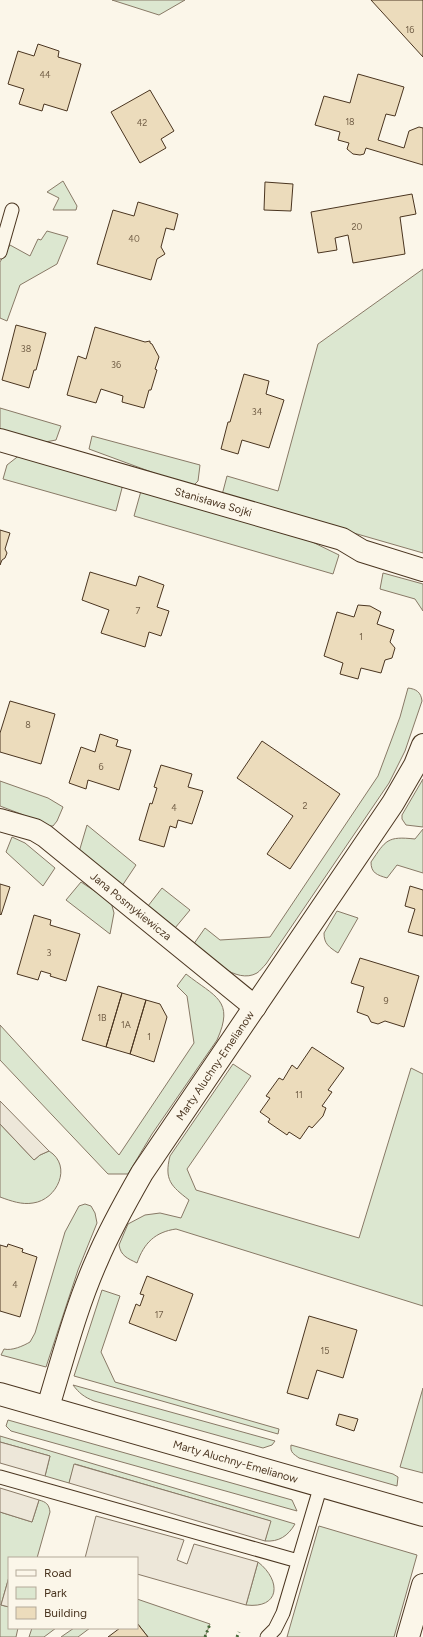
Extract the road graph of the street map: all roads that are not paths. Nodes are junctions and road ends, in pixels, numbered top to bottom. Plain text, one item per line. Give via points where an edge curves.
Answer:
1 (12, 210) dead end
2 (0, 252) edge
3 (0, 440) edge
4 (423, 570) edge
5 (423, 745) edge
6 (0, 820) edge
7 (255, 1007) junction
8 (0, 1394) edge
9 (48, 1407) junction
10 (0, 1477) edge
11 (321, 1485) junction
12 (423, 1515) edge
13 (298, 1562) junction
14 (423, 1585) edge
15 (267, 1637) edge
16 (408, 1637) edge

1 - 2 lane
3 - 4 street, Stanisława Sojki via 342,539 362,552
5 - 7 street, Marty Aluchny-Emelianow via 415,765 393,803
6 - 7 street, Jana Posmykiewicza via 35,830 46,836
7 - 9 street, Marty Aluchny-Emelianow via 142,1173 117,1216 97,1258
8 - 9 street, Marty Aluchny-Emelianow
9 - 11 street, Marty Aluchny-Emelianow
10 - 13 lane
11 - 12 street, Marty Aluchny-Emelianow
11 - 13 lane
13 - 15 lane via 283,1613 275,1629
14 - 16 street

